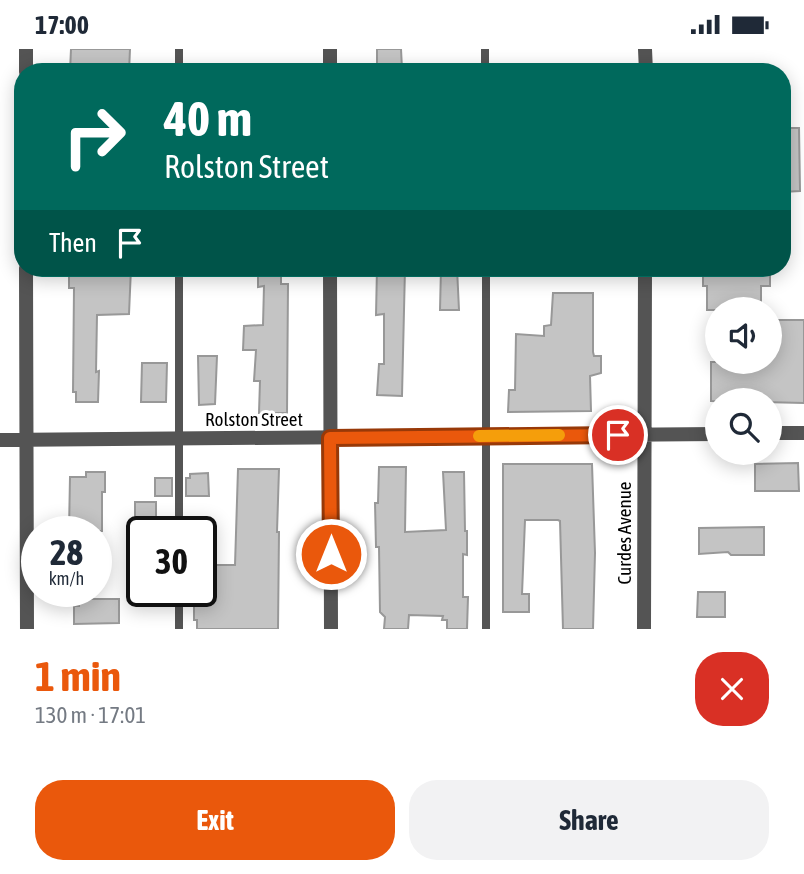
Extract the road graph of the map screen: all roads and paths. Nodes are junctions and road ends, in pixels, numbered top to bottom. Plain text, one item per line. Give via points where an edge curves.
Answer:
1 (26, 277) edge
2 (179, 277) edge
3 (330, 277) edge
4 (486, 277) edge
5 (645, 277) edge
6 (782, 433) edge
7 (804, 433) edge
8 (705, 434) edge
9 (486, 436) junction
10 (643, 436) junction
11 (330, 438) junction
12 (179, 439) junction
13 (0, 440) edge
14 (27, 442) junction
15 (179, 516) edge
16 (179, 607) edge
17 (27, 629) edge
18 (179, 629) edge
19 (331, 629) edge
20 (486, 629) edge
21 (644, 629) edge

1 - 14 street
2 - 12 lane
3 - 11 street
4 - 9 lane
5 - 10 street, Curdes Avenue
6 - 7 street
8 - 10 street, Rolston Street
9 - 10 street, Rolston Street
9 - 11 street, Rolston Street
9 - 20 lane
10 - 21 street, Curdes Avenue
11 - 12 street, Rolston Street
11 - 19 street
12 - 14 street, Rolston Street
12 - 15 lane
13 - 14 street, Rolston Street
14 - 17 street
16 - 18 lane

